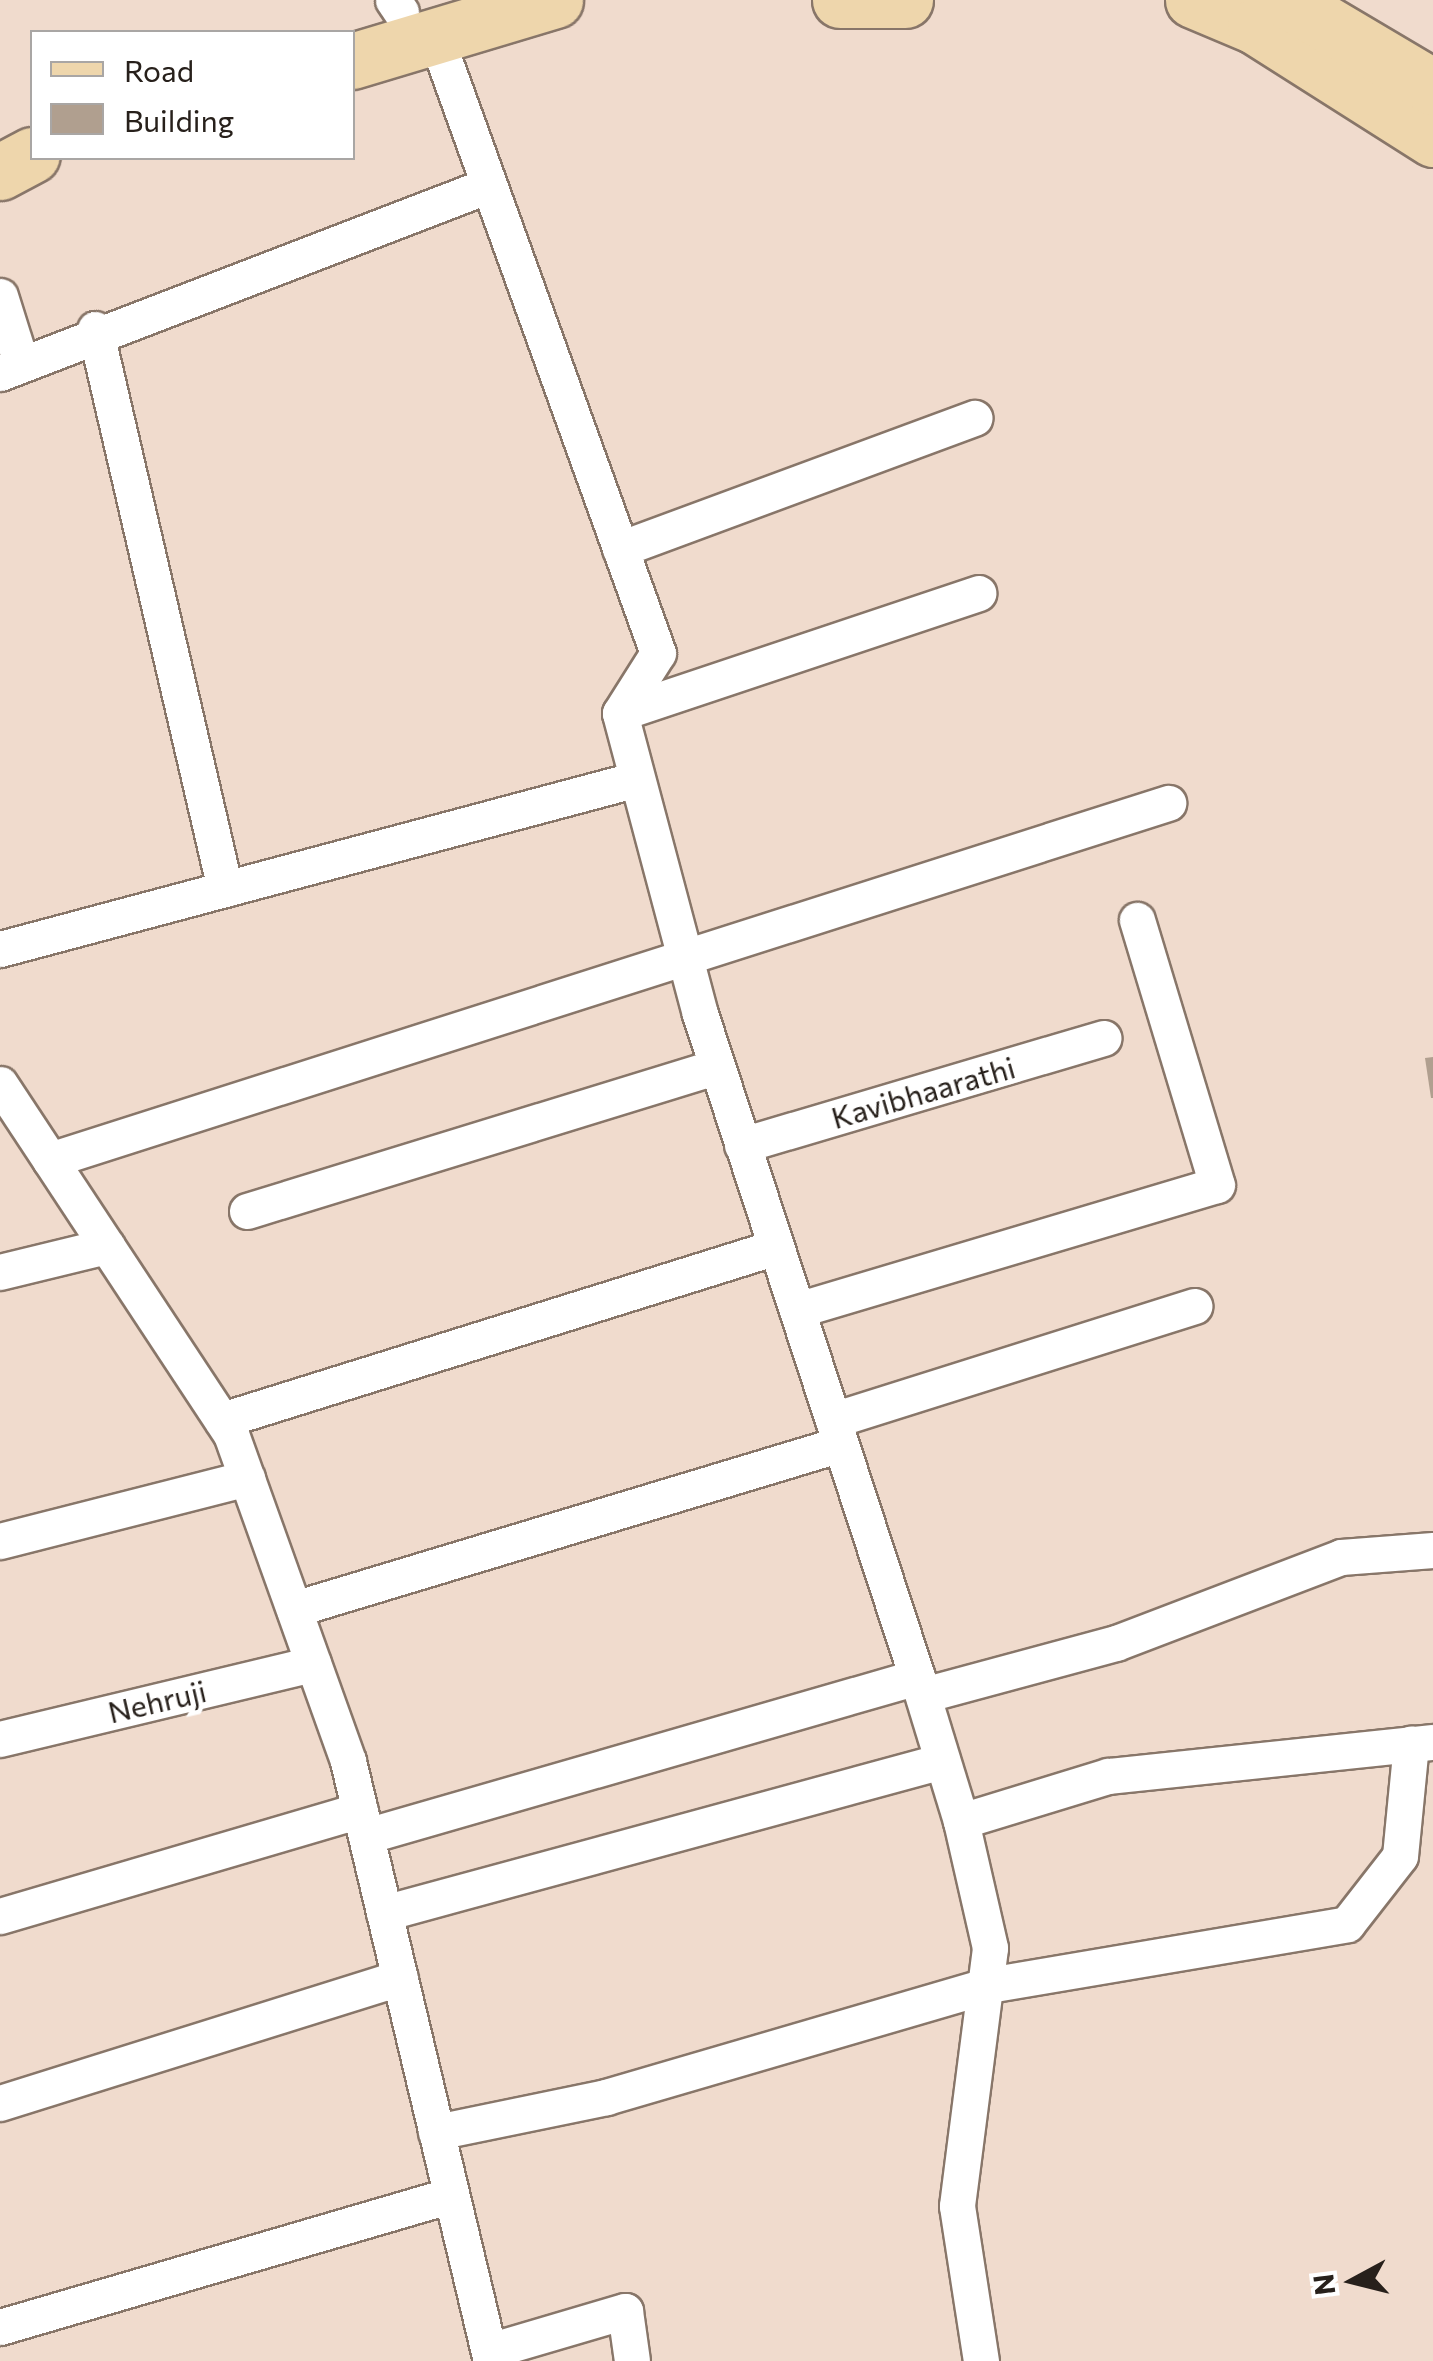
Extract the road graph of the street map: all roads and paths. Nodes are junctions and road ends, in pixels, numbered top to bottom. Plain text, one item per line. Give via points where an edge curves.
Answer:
1 (555, 0) edge
2 (840, 0) edge
3 (905, 0) edge
4 (1193, 0) edge
5 (1286, 0) edge
6 (417, 12) edge
7 (341, 30) edge
8 (355, 59) edge
9 (1433, 87) edge
10 (1433, 139) edge
11 (0, 146) edge
12 (30, 153) edge
13 (30, 154) edge
14 (0, 172) edge
15 (489, 185) junction
16 (0, 296) edge
17 (95, 329) junction
18 (11, 368) edge
19 (974, 418) dead end
20 (620, 549) junction
21 (978, 594) dead end
22 (620, 714) junction
23 (637, 778) junction
24 (1168, 803) dead end
25 (225, 888) junction
26 (1137, 920) dead end
27 (0, 949) edge
28 (684, 957) junction
29 (1103, 1038) dead end
30 (716, 1067) junction
31 (0, 1084) edge
32 (742, 1145) junction
33 (50, 1160) junction
34 (247, 1211) dead end
35 (107, 1246) junction
36 (776, 1247) junction
37 (0, 1272) edge
38 (1194, 1306) dead end
39 (796, 1310) junction
40 (226, 1427) junction
41 (837, 1432) junction
42 (247, 1478) junction
43 (195, 1491) junction
44 (0, 1541) edge
45 (1433, 1550) edge
46 (294, 1609) junction
47 (313, 1664) junction
48 (920, 1686) junction
49 (0, 1739) edge
50 (1422, 1743) edge
51 (942, 1761) junction
52 (960, 1821) junction
53 (363, 1824) junction
54 (384, 1913) junction
55 (0, 1916) edge
56 (400, 1978) junction
57 (988, 1985) junction
58 (0, 2103) edge
59 (436, 2132) junction
60 (452, 2196) junction
61 (0, 2327) edge
62 (490, 2356) edge
63 (632, 2361) edge
64 (981, 2361) edge

1 - 6 main road
2 - 3 main road
4 - 10 main road via 1255,26
5 - 9 main road
6 - 7 main road
6 - 8 main road
6 - 15 street
11 - 12 street
13 - 14 main road
15 - 17 street
15 - 20 street
16 - 18 street
17 - 18 street
17 - 25 street
19 - 20 street
20 - 22 street via 658,652
21 - 22 street
22 - 23 street
23 - 25 street
23 - 28 street
24 - 28 street
25 - 27 street
26 - 39 street via 1217,1186
28 - 30 street
28 - 33 street
29 - 32 street, Kavibhaarathi
30 - 32 street
30 - 34 street
31 - 33 street
32 - 36 street
33 - 35 street
35 - 37 street
35 - 40 street
36 - 39 street
36 - 40 street
38 - 41 street
39 - 41 street
40 - 42 street
40 - 43 street
41 - 46 street
41 - 48 street
42 - 43 street
42 - 46 street
43 - 44 street
45 - 48 street via 1341,1557 1116,1644
46 - 47 street
47 - 49 street, Nehruji
47 - 53 street
48 - 51 street
48 - 53 street
50 - 52 street via 1108,1776
50 - 57 street via 1400,1856 1347,1924
51 - 52 street
51 - 54 street
52 - 57 street via 990,1948
53 - 54 street
53 - 55 street
54 - 56 street
56 - 58 street
56 - 59 street
57 - 59 street via 606,2097
57 - 64 street via 957,2206
59 - 60 street
60 - 61 street
60 - 62 street
62 - 63 street via 625,2311

